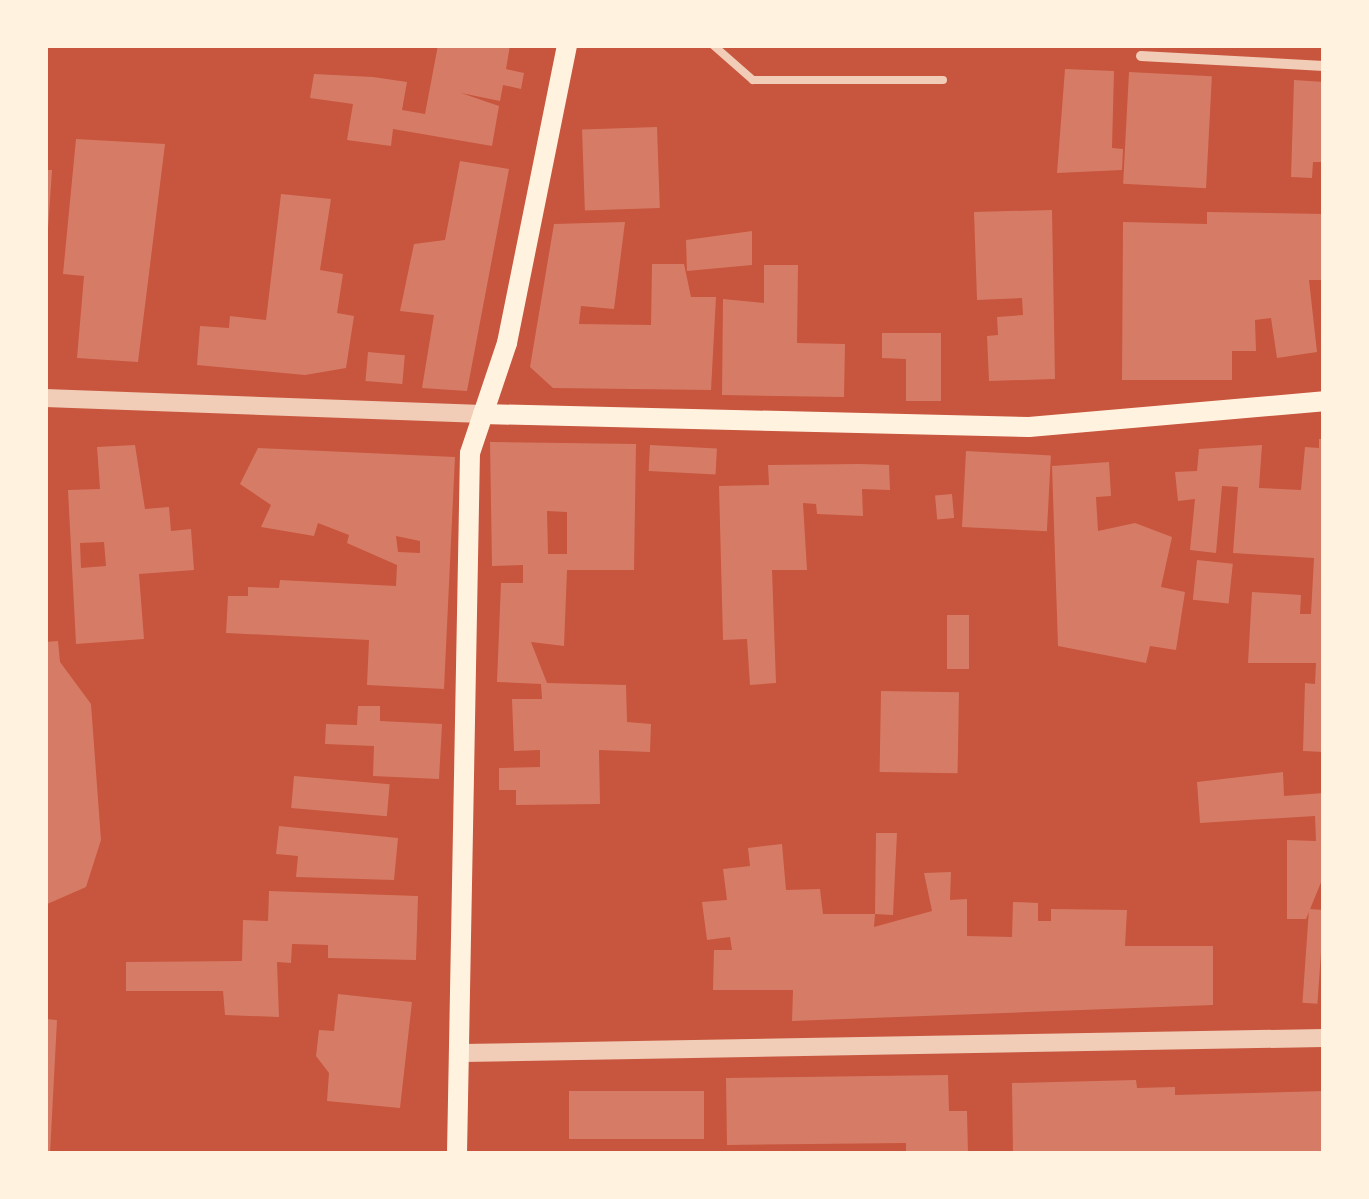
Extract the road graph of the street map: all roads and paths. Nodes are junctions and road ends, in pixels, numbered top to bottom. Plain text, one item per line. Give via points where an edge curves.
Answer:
1 (567, 45) edge
2 (713, 45) edge
3 (1141, 56) dead end
4 (1324, 66) edge
5 (944, 80) dead end
6 (45, 398) edge
7 (1324, 401) edge
8 (484, 414) junction
9 (1324, 1038) edge
10 (462, 1053) junction
11 (457, 1154) edge

1 - 8 main road
2 - 5 lane via 752,80
3 - 4 street
6 - 8 street
7 - 8 main road via 1029,427
8 - 10 main road via 470,453
9 - 10 street
10 - 11 main road

